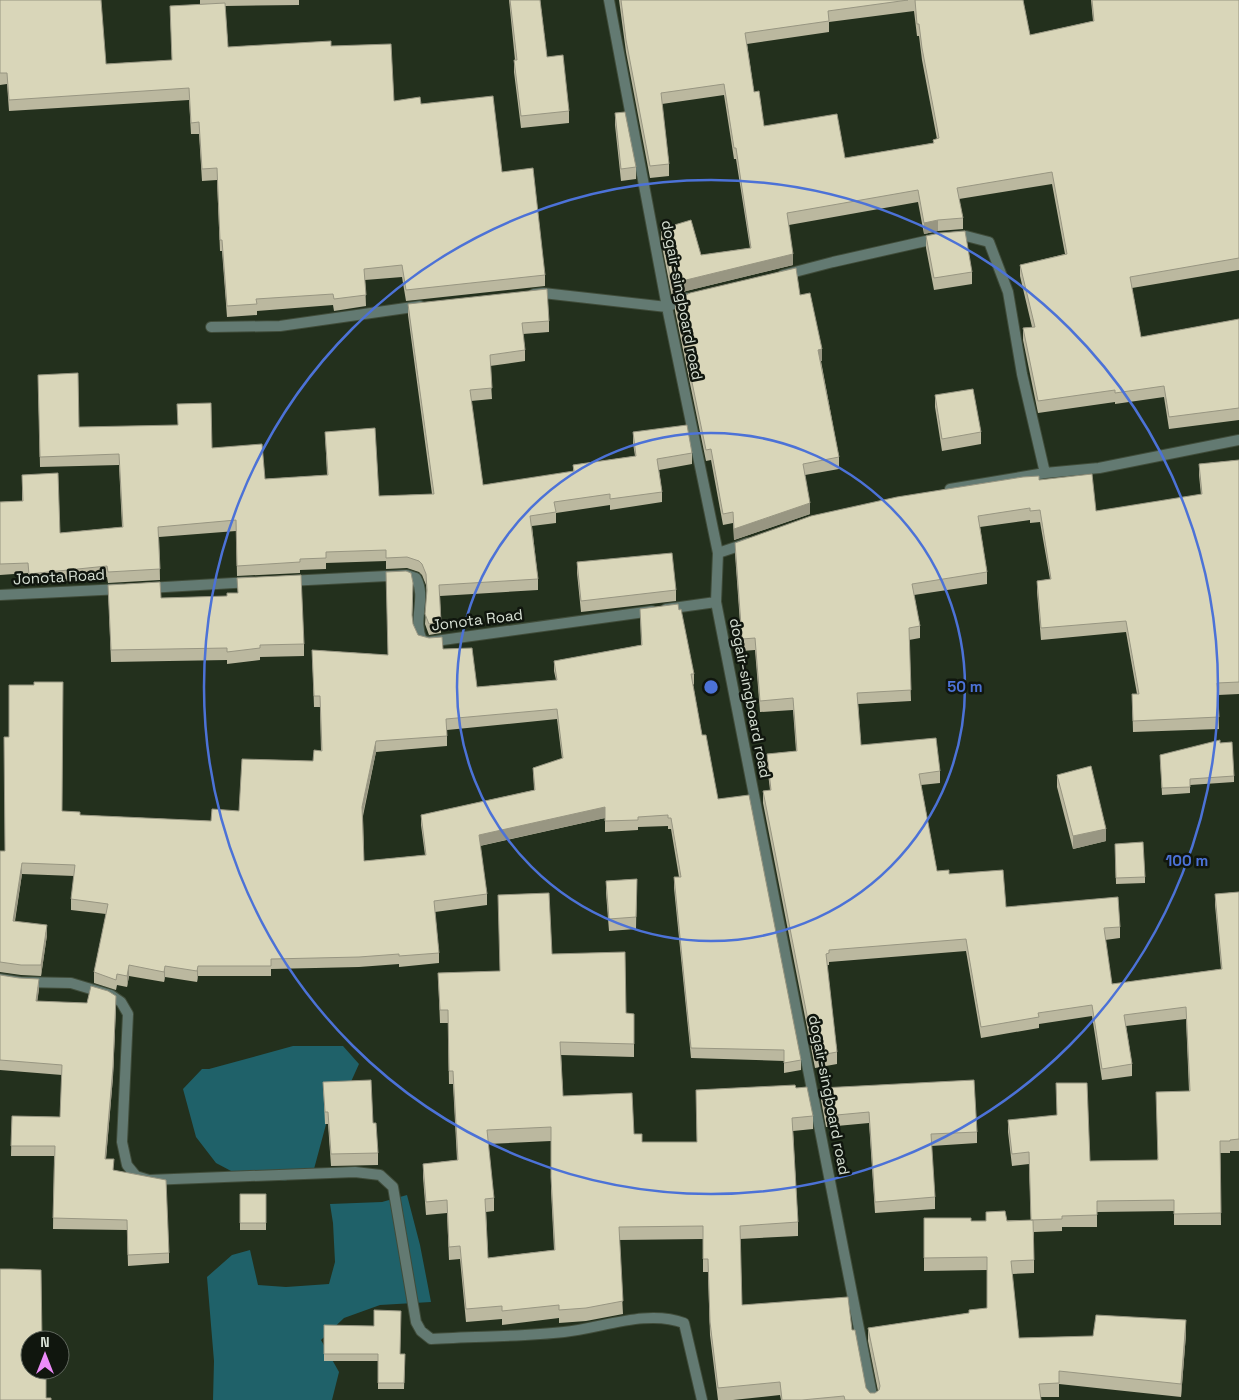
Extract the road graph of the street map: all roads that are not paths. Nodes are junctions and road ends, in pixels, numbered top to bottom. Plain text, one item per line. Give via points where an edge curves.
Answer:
1 (609, 0) edge
2 (773, 278) edge
3 (525, 295) edge
4 (697, 296) edge
5 (432, 305) edge
6 (667, 307) junction
7 (211, 328) dead end
8 (1239, 440) edge
9 (1045, 473) junction
10 (938, 492) edge
11 (754, 540) edge
12 (718, 553) junction
13 (278, 581) edge
14 (258, 582) edge
15 (0, 595) edge
16 (716, 602) junction
17 (0, 978) edge
18 (702, 1400) edge
19 (873, 1400) edge

1 - 6 street, dogair-singboard road
2 - 9 street via 939,238 966,236 989,242 1008,292 1022,374
3 - 6 street via 543,293
4 - 6 street
5 - 7 street via 280,326
6 - 12 street, dogair-singboard road
8 - 9 street via 1099,468
9 - 10 street
11 - 12 street
12 - 16 street, dogair-singboard road
13 - 16 street, Jonota Road via 407,575 416,578 421,587 418,633 422,640 428,642
14 - 15 street, Jonota Road
16 - 19 street, dogair-singboard road
17 - 18 street via 20,982 71,983 111,995 121,1002 128,1014 122,1142 127,1165 136,1176 149,1180 355,1172 380,1175 393,1187 416,1322 430,1339 564,1332 654,1317 671,1318 684,1324

